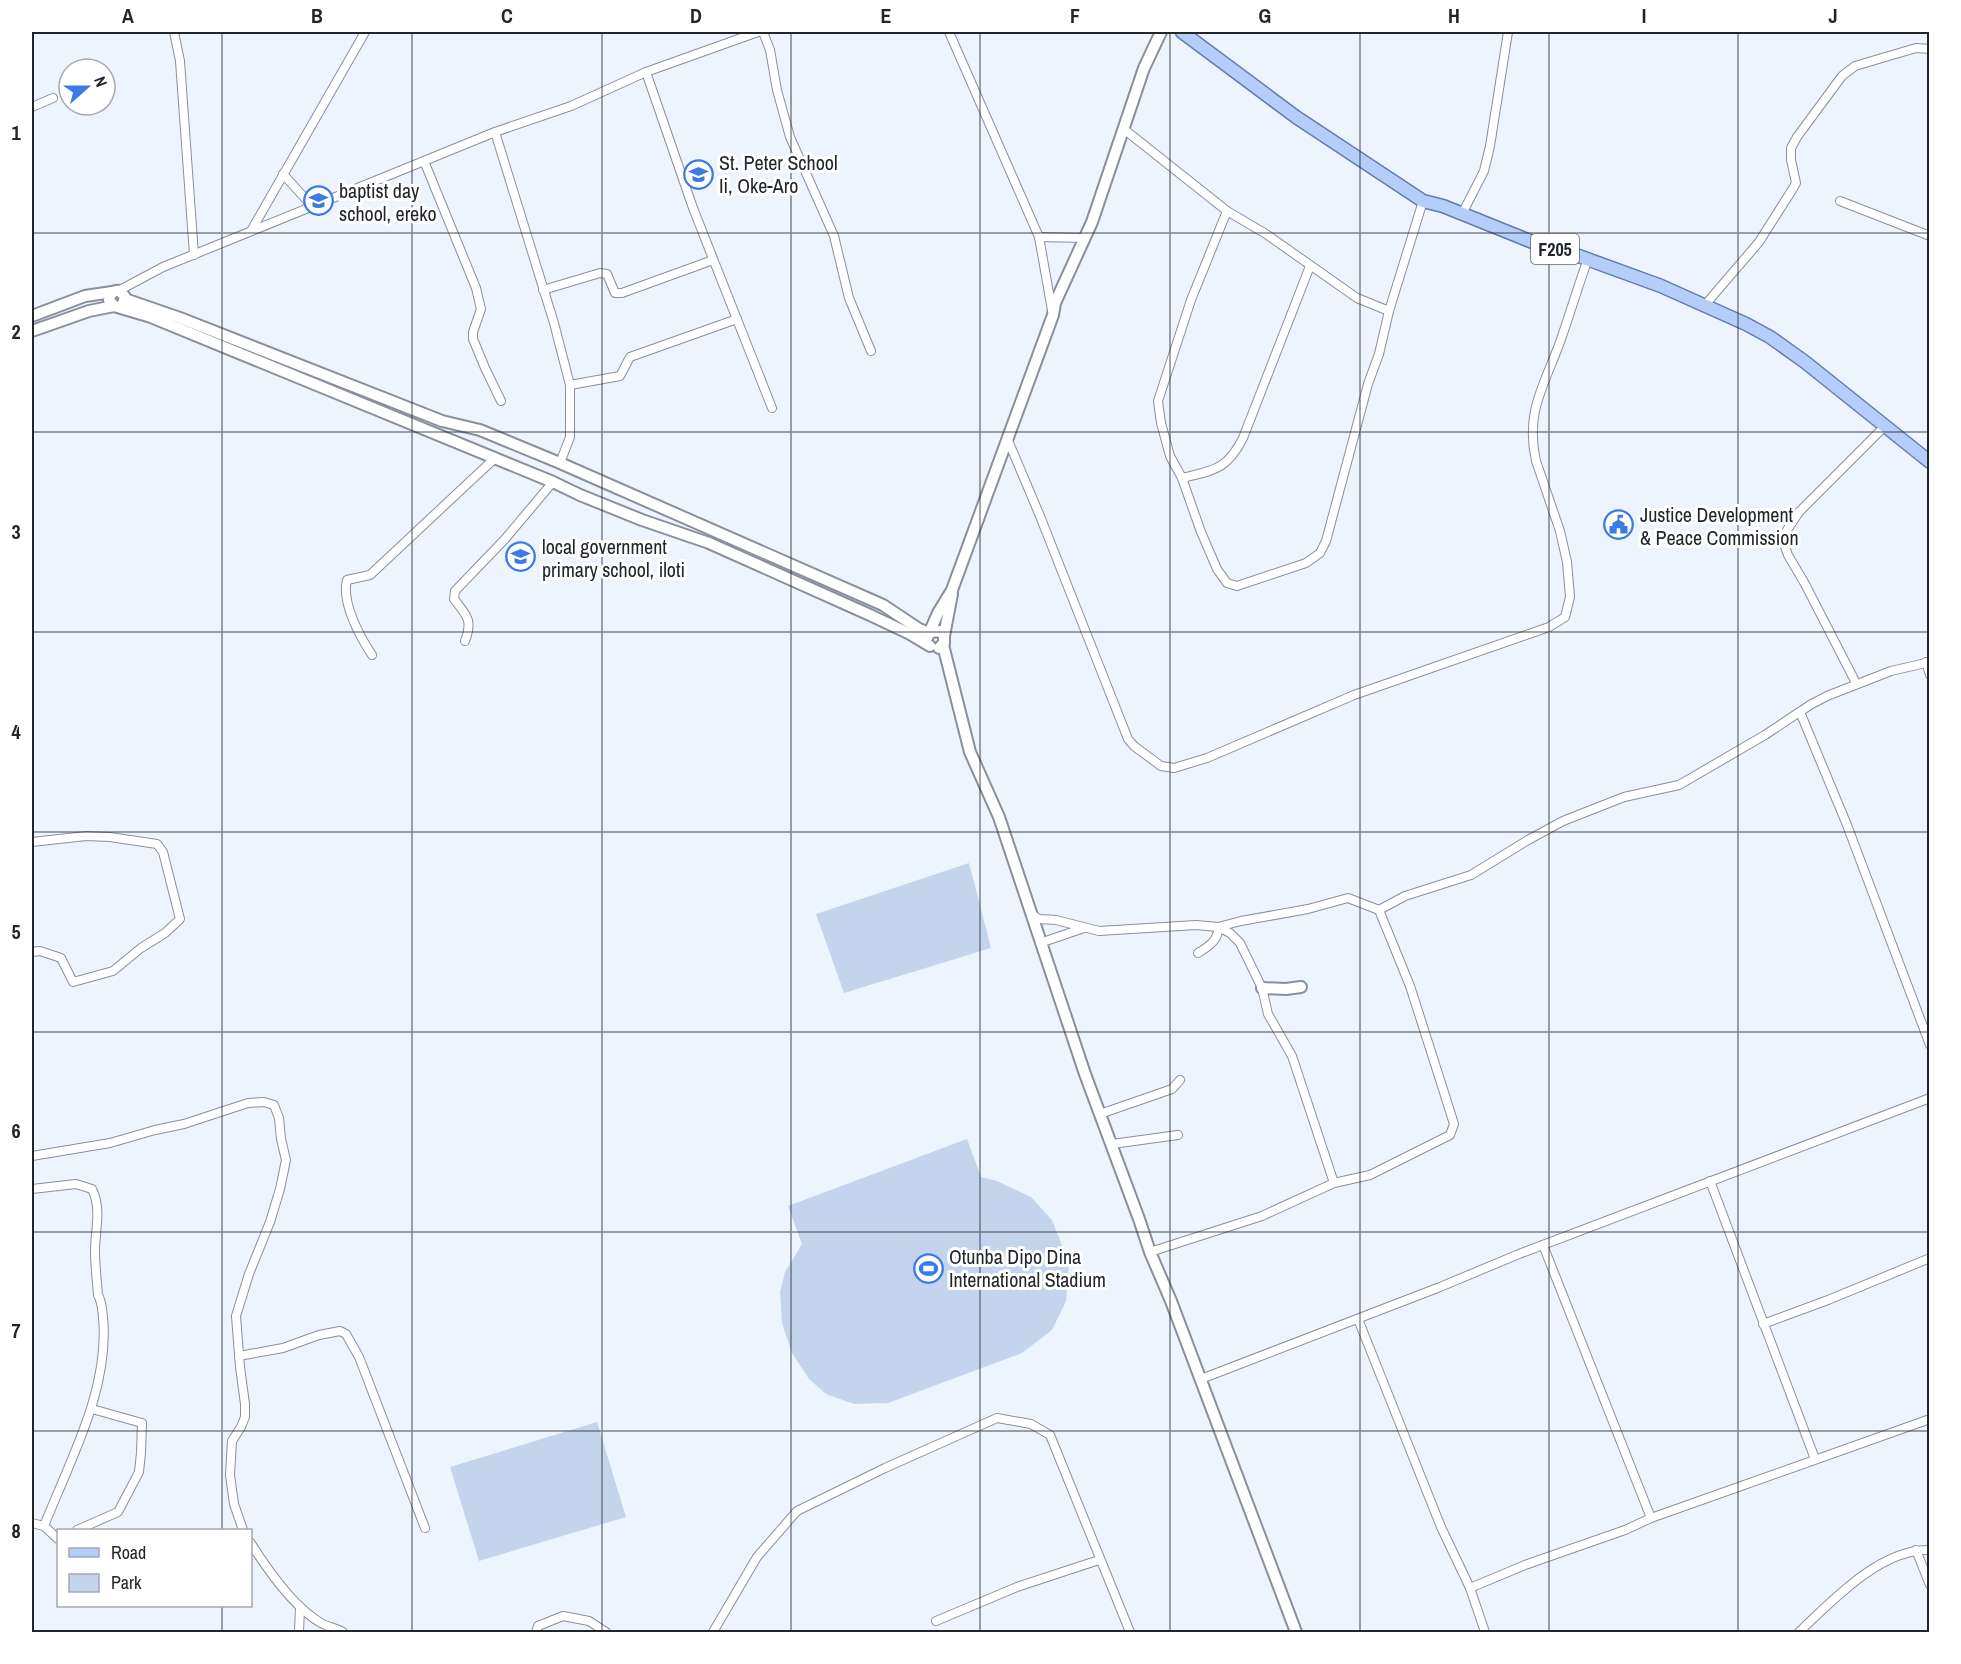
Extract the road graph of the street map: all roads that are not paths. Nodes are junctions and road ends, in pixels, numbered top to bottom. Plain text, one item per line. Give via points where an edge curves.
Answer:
1 (174, 32) edge
2 (365, 32) edge
3 (758, 32) edge
4 (763, 32) edge
5 (950, 32) edge
6 (1161, 32) edge
7 (1182, 32) edge
8 (1509, 32) edge
9 (1929, 49) edge
10 (646, 72) junction
11 (53, 98) dead end
12 (32, 107) edge
13 (1125, 130) junction
14 (495, 132) junction
15 (424, 161) junction
16 (283, 174) junction
17 (1423, 201) junction
18 (1840, 201) dead end
19 (312, 206) junction
20 (1227, 211) junction
21 (1462, 214) junction
22 (251, 231) junction
23 (1929, 236) edge
24 (1039, 237) junction
25 (1085, 238) junction
26 (194, 255) junction
27 (1588, 259) junction
28 (713, 260) junction
29 (1310, 266) junction
30 (543, 290) junction
31 (118, 299) junction
32 (1705, 305) junction
33 (1389, 311) junction
34 (1053, 315) junction
35 (32, 316) edge
36 (737, 319) junction
37 (32, 331) edge
38 (871, 351) dead end
39 (570, 386) junction
40 (501, 401) dead end
41 (772, 408) dead end
42 (1884, 426) junction
43 (1007, 438) junction
44 (495, 458) junction
45 (1929, 462) edge
46 (560, 463) junction
47 (1182, 478) junction
48 (554, 482) junction
49 (952, 590) junction
50 (930, 632) junction
51 (943, 640) junction
52 (465, 641) dead end
53 (930, 646) junction
54 (372, 655) dead end
55 (1928, 662) edge
56 (1929, 675) edge
57 (1856, 683) junction
58 (1800, 712) junction
59 (32, 842) edge
60 (1379, 910) junction
61 (1031, 914) junction
62 (1218, 927) junction
63 (1085, 928) junction
64 (1040, 943) junction
65 (32, 952) edge
66 (1198, 953) dead end
67 (1301, 987) dead end
68 (1262, 988) junction
69 (1929, 1046) edge
70 (1180, 1080) dead end
71 (1929, 1098) edge
72 (1100, 1114) junction
73 (1178, 1135) dead end
74 (1112, 1144) junction
75 (32, 1156) edge
76 (1710, 1181) junction
77 (1334, 1183) junction
78 (32, 1189) edge
79 (1543, 1245) junction
80 (1150, 1252) junction
81 (1929, 1258) edge
82 (1358, 1319) junction
83 (1763, 1324) junction
84 (239, 1356) junction
85 (1201, 1379) junction
86 (92, 1409) junction
87 (1929, 1419) edge
88 (1815, 1459) junction
89 (1651, 1518) junction
90 (32, 1523) edge
91 (44, 1526) junction
92 (425, 1528) dead end
93 (80, 1529) edge
94 (243, 1529) edge
95 (57, 1538) edge
96 (252, 1545) edge
97 (1916, 1550) junction
98 (1929, 1550) edge
99 (1099, 1560) junction
100 (1929, 1585) edge
101 (1470, 1588) junction
102 (300, 1607) junction
103 (936, 1621) dead end
104 (299, 1632) edge
105 (343, 1632) edge
106 (536, 1632) edge
107 (606, 1632) edge
108 (713, 1632) edge
109 (1130, 1632) edge
110 (1296, 1632) edge
111 (1485, 1632) edge
112 (1799, 1632) edge

1 - 26 street via 180,61
2 - 16 street
3 - 10 street
4 - 38 street via 790,138 834,236 849,298
5 - 24 street
6 - 13 street via 1144,68
7 - 17 main road, F205 via 1296,117
8 - 21 street via 1484,171
9 - 32 street via 1916,48 1855,66 1842,76 1791,148 1796,183 1792,190 1759,242
10 - 14 street via 571,106
10 - 28 street
11 - 12 street
13 - 20 street
13 - 25 street
14 - 15 street
14 - 30 street
15 - 19 street
15 - 40 street via 476,288 481,309 473,339
16 - 19 street
16 - 22 street
17 - 21 main road, F205
17 - 33 street
18 - 23 street
19 - 22 street
20 - 29 street
20 - 47 street via 1191,300 1158,400 1170,456
21 - 27 main road, F205
22 - 26 street
24 - 25 street
24 - 34 street
25 - 34 street
26 - 31 street via 163,267
27 - 32 main road, F205
27 - 43 street via 1533,421 1536,461 1567,562 1570,597 1565,617 1549,627 1354,695 1207,758 1174,768 1161,766 1128,740
28 - 30 street via 622,293 615,293 607,274 600,273
28 - 36 street
29 - 33 street via 1357,298
29 - 47 street via 1234,455 1210,471
30 - 39 street
31 - 35 street via 86,296
31 - 37 street
31 - 44 street via 151,317
31 - 46 street via 190,321
32 - 42 main road, F205 via 1770,337
33 - 47 street via 1334,519 1315,558 1237,586 1227,583 1201,532
34 - 43 street
36 - 39 street via 630,357 620,376
36 - 41 street
39 - 46 street via 570,437
42 - 45 main road, F205
42 - 57 street via 1799,512 1784,536 1788,555
43 - 49 street
44 - 48 street
44 - 54 street via 370,575 347,580 345,589 359,636
46 - 50 street via 883,605
48 - 52 street via 455,591 454,599 469,618
48 - 53 street via 719,548
49 - 50 street
49 - 51 street
50 - 51 street via 940,631
50 - 53 street
51 - 53 street via 937,648
51 - 61 street via 970,752 999,818
55 - 56 street
55 - 57 street
57 - 58 street
58 - 60 street via 1678,785 1624,797 1563,821 1471,875 1405,896
58 - 69 street via 1847,825
59 - 65 street via 98,837 157,844 164,852 180,919 113,971 73,982 61,958
60 - 62 street via 1348,898
60 - 77 street via 1410,986 1454,1124 1450,1135 1370,1175
61 - 63 street
61 - 64 street
62 - 63 street via 1099,931
62 - 66 street via 1213,943
62 - 68 street via 1240,943
63 - 64 street
64 - 72 street
67 - 68 street
68 - 77 street via 1268,1014 1292,1056
70 - 72 street via 1172,1089
71 - 76 street
72 - 74 street
73 - 74 street
74 - 80 street
75 - 84 street via 184,1125 248,1103 274,1106 286,1160 270,1222 236,1316
76 - 79 street
76 - 83 street
77 - 80 street via 1262,1216
78 - 86 street via 76,1184 92,1189 96,1197 95,1250 104,1350
79 - 82 street
79 - 89 street
80 - 85 street
81 - 83 street
82 - 85 street
82 - 101 street via 1441,1527
83 - 88 street
84 - 92 street via 283,1348 319,1335 340,1331 346,1334 359,1357
84 - 94 street via 245,1416 232,1441 230,1475
85 - 110 street
86 - 91 street
86 - 93 street via 142,1423 141,1453 139,1472 118,1512
87 - 88 street
88 - 89 street
89 - 101 street
90 - 91 street
91 - 95 street
96 - 102 street
97 - 98 street
97 - 100 street
97 - 112 street via 1881,1564 1860,1578
99 - 103 street via 1017,1587
99 - 108 street via 1050,1435 1031,1424 997,1418 797,1512 757,1557
99 - 109 street
101 - 111 street
102 - 104 street
102 - 105 street
106 - 107 street via 538,1626 563,1616 589,1621

